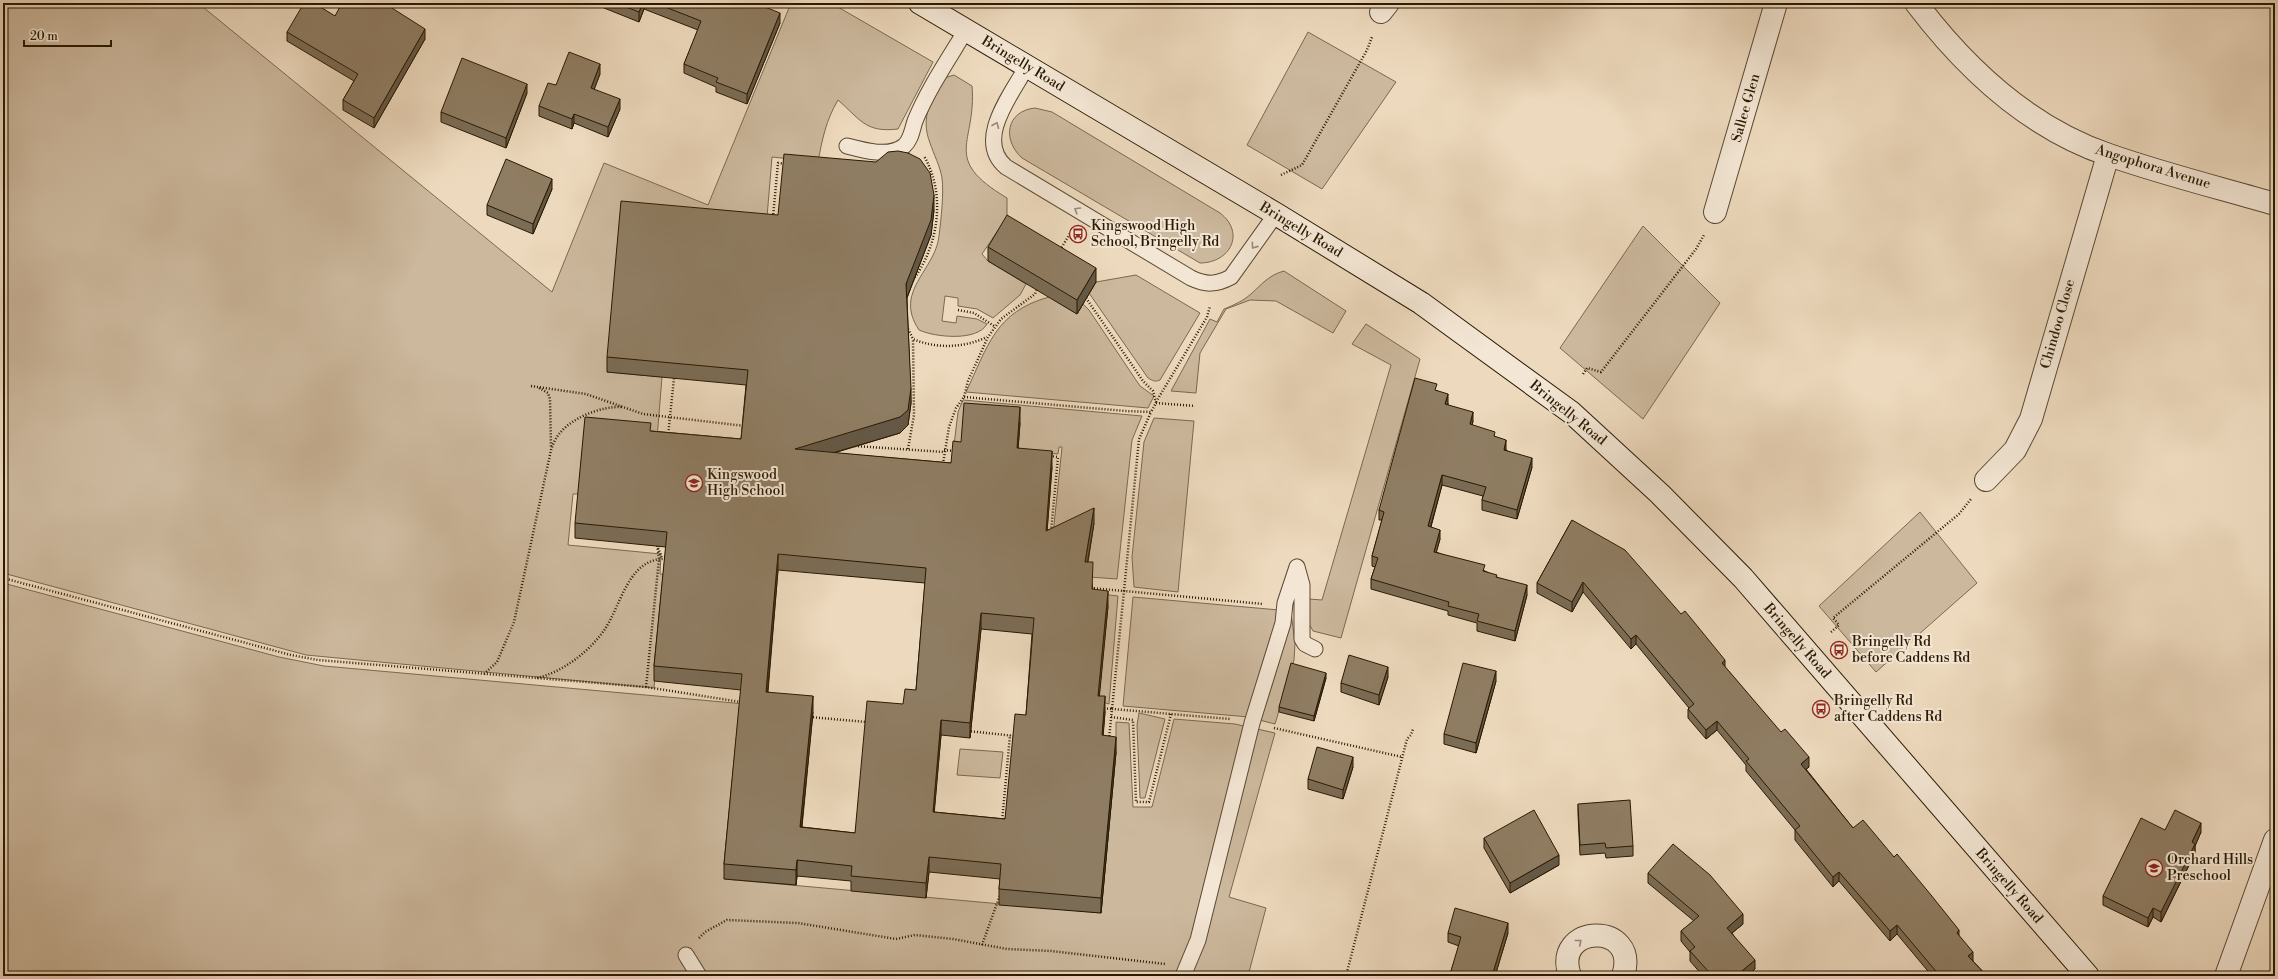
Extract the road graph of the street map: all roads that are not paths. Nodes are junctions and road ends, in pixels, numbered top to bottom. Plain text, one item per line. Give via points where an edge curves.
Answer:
1 (920, 3) edge
2 (1776, 3) edge
3 (1916, 3) edge
4 (966, 30) junction
5 (1026, 66) junction
6 (847, 146) dead end
7 (2108, 155) junction
8 (2275, 204) edge
9 (1715, 212) road end
10 (1276, 214) junction
11 (1986, 480) road end
12 (1315, 649) dead end
13 (2275, 840) edge
14 (686, 955) road end
15 (1185, 972) edge
16 (699, 976) edge
17 (1570, 976) edge
18 (1623, 976) edge
19 (2088, 976) edge
20 (2226, 976) edge

1 - 4 main road, Bringelly Road
2 - 9 main road, Sallee Glen
3 - 7 main road, Angophora Avenue via 1953,48 1998,91 2049,127
4 - 5 main road, Bringelly Road
4 - 6 lane via 930,89 914,123 911,137 904,146 896,150 867,151
5 - 10 main road, Bringelly Road
10 -> 5 lane via 1231,276 1210,284 1184,274 998,161 992,145 994,130
7 - 8 main road, Angophora Avenue
7 - 11 main road, Chindoo Close via 2031,419 2015,450
10 - 19 main road, Bringelly Road via 1422,303 1572,413 1660,494 1743,578
12 - 15 lane via 1305,644 1302,639 1302,586 1297,568 1252,723 1198,940
13 - 20 main road
14 - 16 lane
17 -> 18 main road via 1567,960 1575,944 1590,935 1600,934 1613,939 1622,949 1626,958

